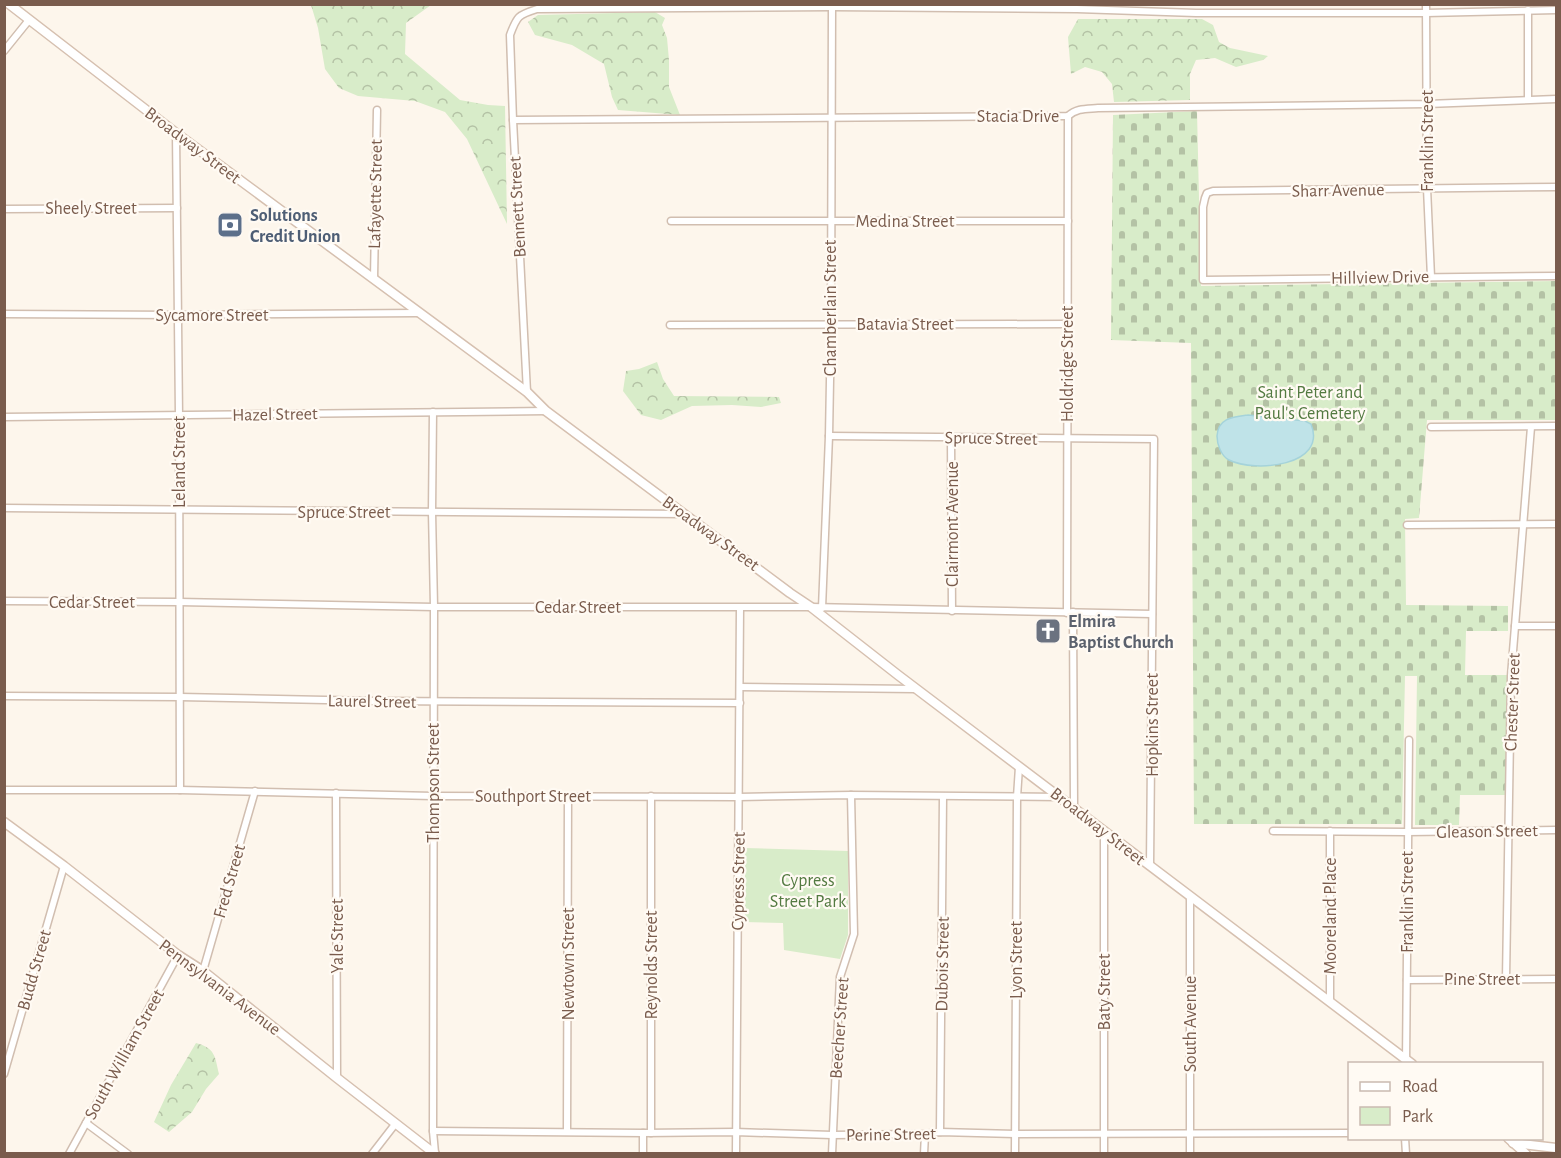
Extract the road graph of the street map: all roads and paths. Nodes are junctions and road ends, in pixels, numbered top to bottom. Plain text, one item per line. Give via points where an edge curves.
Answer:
1 (9, 4) edge
2 (1426, 4) edge
3 (832, 7) junction
4 (1528, 10) junction
5 (1557, 10) edge
6 (1426, 14) junction
7 (29, 20) junction
8 (4, 51) edge
9 (1528, 99) junction
10 (1557, 99) edge
11 (1427, 104) junction
12 (377, 110) dead end
13 (1068, 116) junction
14 (831, 117) junction
15 (513, 120) junction
16 (177, 133) junction
17 (1557, 186) edge
18 (1427, 188) junction
19 (177, 208) junction
20 (4, 209) edge
21 (671, 221) dead end
22 (830, 221) junction
23 (1068, 221) junction
24 (1557, 276) edge
25 (1431, 277) junction
26 (374, 279) junction
27 (1203, 280) joint
28 (419, 313) junction
29 (4, 314) edge
30 (178, 315) junction
31 (1068, 324) junction
32 (670, 325) dead end
33 (831, 325) junction
34 (527, 392) junction
35 (546, 411) junction
36 (434, 412) junction
37 (179, 416) junction
38 (4, 417) edge
39 (1557, 426) edge
40 (1431, 427) dead end
41 (1531, 427) junction
42 (829, 436) junction
43 (951, 437) junction
44 (1067, 439) junction
45 (1154, 439) joint
46 (4, 508) edge
47 (179, 511) junction
48 (432, 512) junction
49 (684, 514) junction
50 (1524, 524) junction
51 (1557, 524) edge
52 (1407, 525) dead end
53 (4, 602) edge
54 (179, 602) junction
55 (434, 607) junction
56 (811, 607) junction
57 (740, 608) junction
58 (822, 608) junction
59 (952, 611) junction
60 (1070, 613) junction
61 (1152, 614) junction
62 (1515, 626) junction
63 (1557, 626) edge
64 (740, 687) junction
65 (916, 689) junction
66 (4, 696) edge
67 (180, 697) junction
68 (434, 701) junction
69 (740, 703) junction
70 (1409, 740) dead end
71 (1019, 767) junction
72 (4, 790) edge
73 (180, 790) junction
74 (255, 791) junction
75 (336, 793) junction
76 (851, 795) junction
77 (433, 796) junction
78 (568, 796) junction
79 (651, 796) junction
80 (739, 797) junction
81 (943, 797) junction
82 (1017, 797) junction
83 (1061, 797) junction
84 (1074, 807) junction
85 (4, 822) edge
86 (1104, 830) junction
87 (1508, 830) junction
88 (1557, 830) edge
89 (1273, 831) dead end
90 (1330, 831) junction
91 (1407, 832) junction
92 (64, 866) junction
93 (1150, 866) junction
94 (1191, 895) junction
95 (178, 955) junction
96 (203, 971) junction
97 (1506, 979) junction
98 (1557, 979) edge
99 (1407, 980) junction
100 (1330, 1001) junction
101 (1408, 1062) edge
102 (4, 1074) edge
103 (337, 1078) junction
104 (86, 1123) junction
105 (396, 1123) junction
106 (433, 1131) junction
107 (567, 1131) junction
108 (735, 1132) junction
109 (940, 1132) junction
110 (1348, 1132) edge
111 (643, 1133) junction
112 (651, 1133) junction
113 (1104, 1133) junction
114 (925, 1134) junction
115 (1015, 1134) junction
116 (1190, 1134) junction
117 (832, 1135) junction
118 (1510, 1141) edge
119 (1557, 1148) edge
120 (435, 1153) edge
121 (69, 1154) edge
122 (129, 1154) edge
123 (372, 1154) edge
124 (643, 1154) edge
125 (736, 1154) edge
126 (832, 1154) edge
127 (924, 1154) edge
128 (1015, 1154) edge
129 (1104, 1154) edge
130 (1190, 1154) edge
131 (1526, 1154) edge

1 - 7 street, Broadway Street
2 - 6 street, Franklin Street
3 - 6 street
3 - 14 street, Chamberlain Street
3 - 15 street, Bennett Street via 537,9 521,15 510,35
4 - 5 street
4 - 6 street
4 - 9 street
6 - 11 street, Franklin Street
7 - 8 street
7 - 16 street, Broadway Street
9 - 10 street, Stacia Drive
9 - 11 street, Stacia Drive
11 - 13 street, Stacia Drive via 1098,108 1080,109
11 - 18 street, Franklin Street
12 - 26 street, Lafayette Street
13 - 14 street, Stacia Drive
13 - 23 street, Holdridge Street
14 - 15 street, Stacia Drive
14 - 22 street, Chamberlain Street
15 - 34 street, Bennett Street
16 - 19 street, Leland Street
16 - 26 street, Broadway Street
17 - 18 street, Sharr Avenue
18 - 25 street, Franklin Street
18 - 27 street, Sharr Avenue via 1207,193 1203,207
19 - 20 street, Sheely Street
19 - 30 street, Leland Street
21 - 22 street, Medina Street
22 - 23 street, Medina Street
22 - 33 street, Chamberlain Street
23 - 31 street, Holdridge Street
24 - 25 street, Hillview Drive
25 - 27 street, Hillview Drive
26 - 28 street, Broadway Street
28 - 30 street, Sycamore Street
28 - 34 street, Broadway Street
29 - 30 street, Sycamore Street
30 - 37 street, Leland Street
31 - 33 street, Batavia Street
31 - 44 street, Holdridge Street
32 - 33 street, Batavia Street
33 - 42 street, Chamberlain Street
34 - 35 street, Broadway Street
35 - 36 street, Hazel Street
35 - 49 street, Broadway Street
36 - 37 street, Hazel Street
36 - 48 street, Thompson Street
37 - 38 street, Hazel Street
37 - 47 street, Leland Street
39 - 41 street
40 - 41 street
41 - 50 street, Chester Street
42 - 43 street, Spruce Street
42 - 58 street, Chamberlain Street
43 - 44 street, Spruce Street
43 - 59 street, Clairmont Avenue
44 - 45 street, Spruce Street
44 - 60 street, Holdridge Street
45 - 61 street, Hopkins Street
46 - 47 street, Spruce Street
47 - 48 street, Spruce Street
47 - 54 street, Leland Street
48 - 49 street, Spruce Street
48 - 55 street, Thompson Street
49 - 56 street, Broadway Street
50 - 51 street
50 - 52 street
50 - 62 street, Chester Street
53 - 54 street, Cedar Street
54 - 55 street, Cedar Street
54 - 67 street, Leland Street
55 - 57 street, Cedar Street
55 - 68 street, Thompson Street
56 - 57 street, Cedar Street
56 - 58 street, Cedar Street
56 - 65 street, Broadway Street
57 - 64 street, Cypress Street
58 - 59 street, Cedar Street
59 - 60 street, Cedar Street
60 - 61 street, Cedar Street
60 - 84 street, Holdridge Street
61 - 93 street, Hopkins Street
62 - 63 street
62 - 87 street, Chester Street
64 - 65 street
64 - 69 street, Cypress Street
65 - 71 street, Broadway Street
66 - 67 street, Laurel Street
67 - 68 street, Laurel Street
67 - 73 street, Leland Street
68 - 69 street, Laurel Street
68 - 77 street, Thompson Street
69 - 80 street, Cypress Street
70 - 91 street, Franklin Street
71 - 82 street, Lyon Street
71 - 83 street, Broadway Street
72 - 73 street, Southport Street
73 - 74 street, Southport Street
74 - 75 street, Southport Street
74 - 96 street, Fred Street
75 - 77 street, Southport Street
75 - 103 street, Yale Street
76 - 80 street, Southport Street
76 - 81 street, Southport Street
76 - 117 street, Beecher Street via 854,934 840,977
77 - 78 street, Southport Street
77 - 106 street, Thompson Street
78 - 79 street, Southport Street
78 - 107 street, Newtown Street
79 - 80 street, Southport Street
79 - 112 street, Reynolds Street
80 - 108 street, Cypress Street
81 - 82 street, Southport Street
81 - 109 street, Dubois Street
82 - 83 street, Southport Street
82 - 115 street, Lyon Street
83 - 84 street, Broadway Street
84 - 86 street, Broadway Street
85 - 92 street, Pennsylvania Avenue
86 - 93 street, Broadway Street
86 - 113 street, Baty Street
87 - 88 street, Gleason Street
87 - 91 street, Gleason Street
87 - 97 street, Chester Street
89 - 90 street, Gleason Street
90 - 91 street, Gleason Street
90 - 100 street, Mooreland Place
91 - 99 street, Franklin Street
92 - 95 street, Pennsylvania Avenue
92 - 102 street, Budd Street
93 - 94 street, Broadway Street
94 - 100 street, Broadway Street
94 - 116 street, South Avenue
95 - 96 street, Pennsylvania Avenue
95 - 104 street, South William Street
96 - 103 street, Pennsylvania Avenue
97 - 98 street, Pine Street
97 - 99 street, Pine Street
99 - 101 street, Franklin Street
100 - 101 street, Broadway Street
103 - 105 street, Pennsylvania Avenue
104 - 121 street, South William Street
104 - 122 street
105 - 120 street, Pennsylvania Avenue
105 - 123 street
106 - 107 street, Perine Street
106 - 120 street, Thompson Street
107 - 111 street, Perine Street
108 - 112 street, Perine Street
108 - 117 street, Perine Street
108 - 125 street, Cypress Street
109 - 114 street, Perine Street
109 - 115 street, Perine Street
110 - 116 street, Perine Street
111 - 112 street, Perine Street
111 - 124 street
113 - 115 street, Perine Street
113 - 116 street, Perine Street
113 - 129 street, Baty Street
114 - 117 street, Perine Street
114 - 127 street
115 - 128 street, Lyon Street
116 - 130 street, South Avenue
117 - 126 street, Beecher Street
118 - 119 street
118 - 131 street

